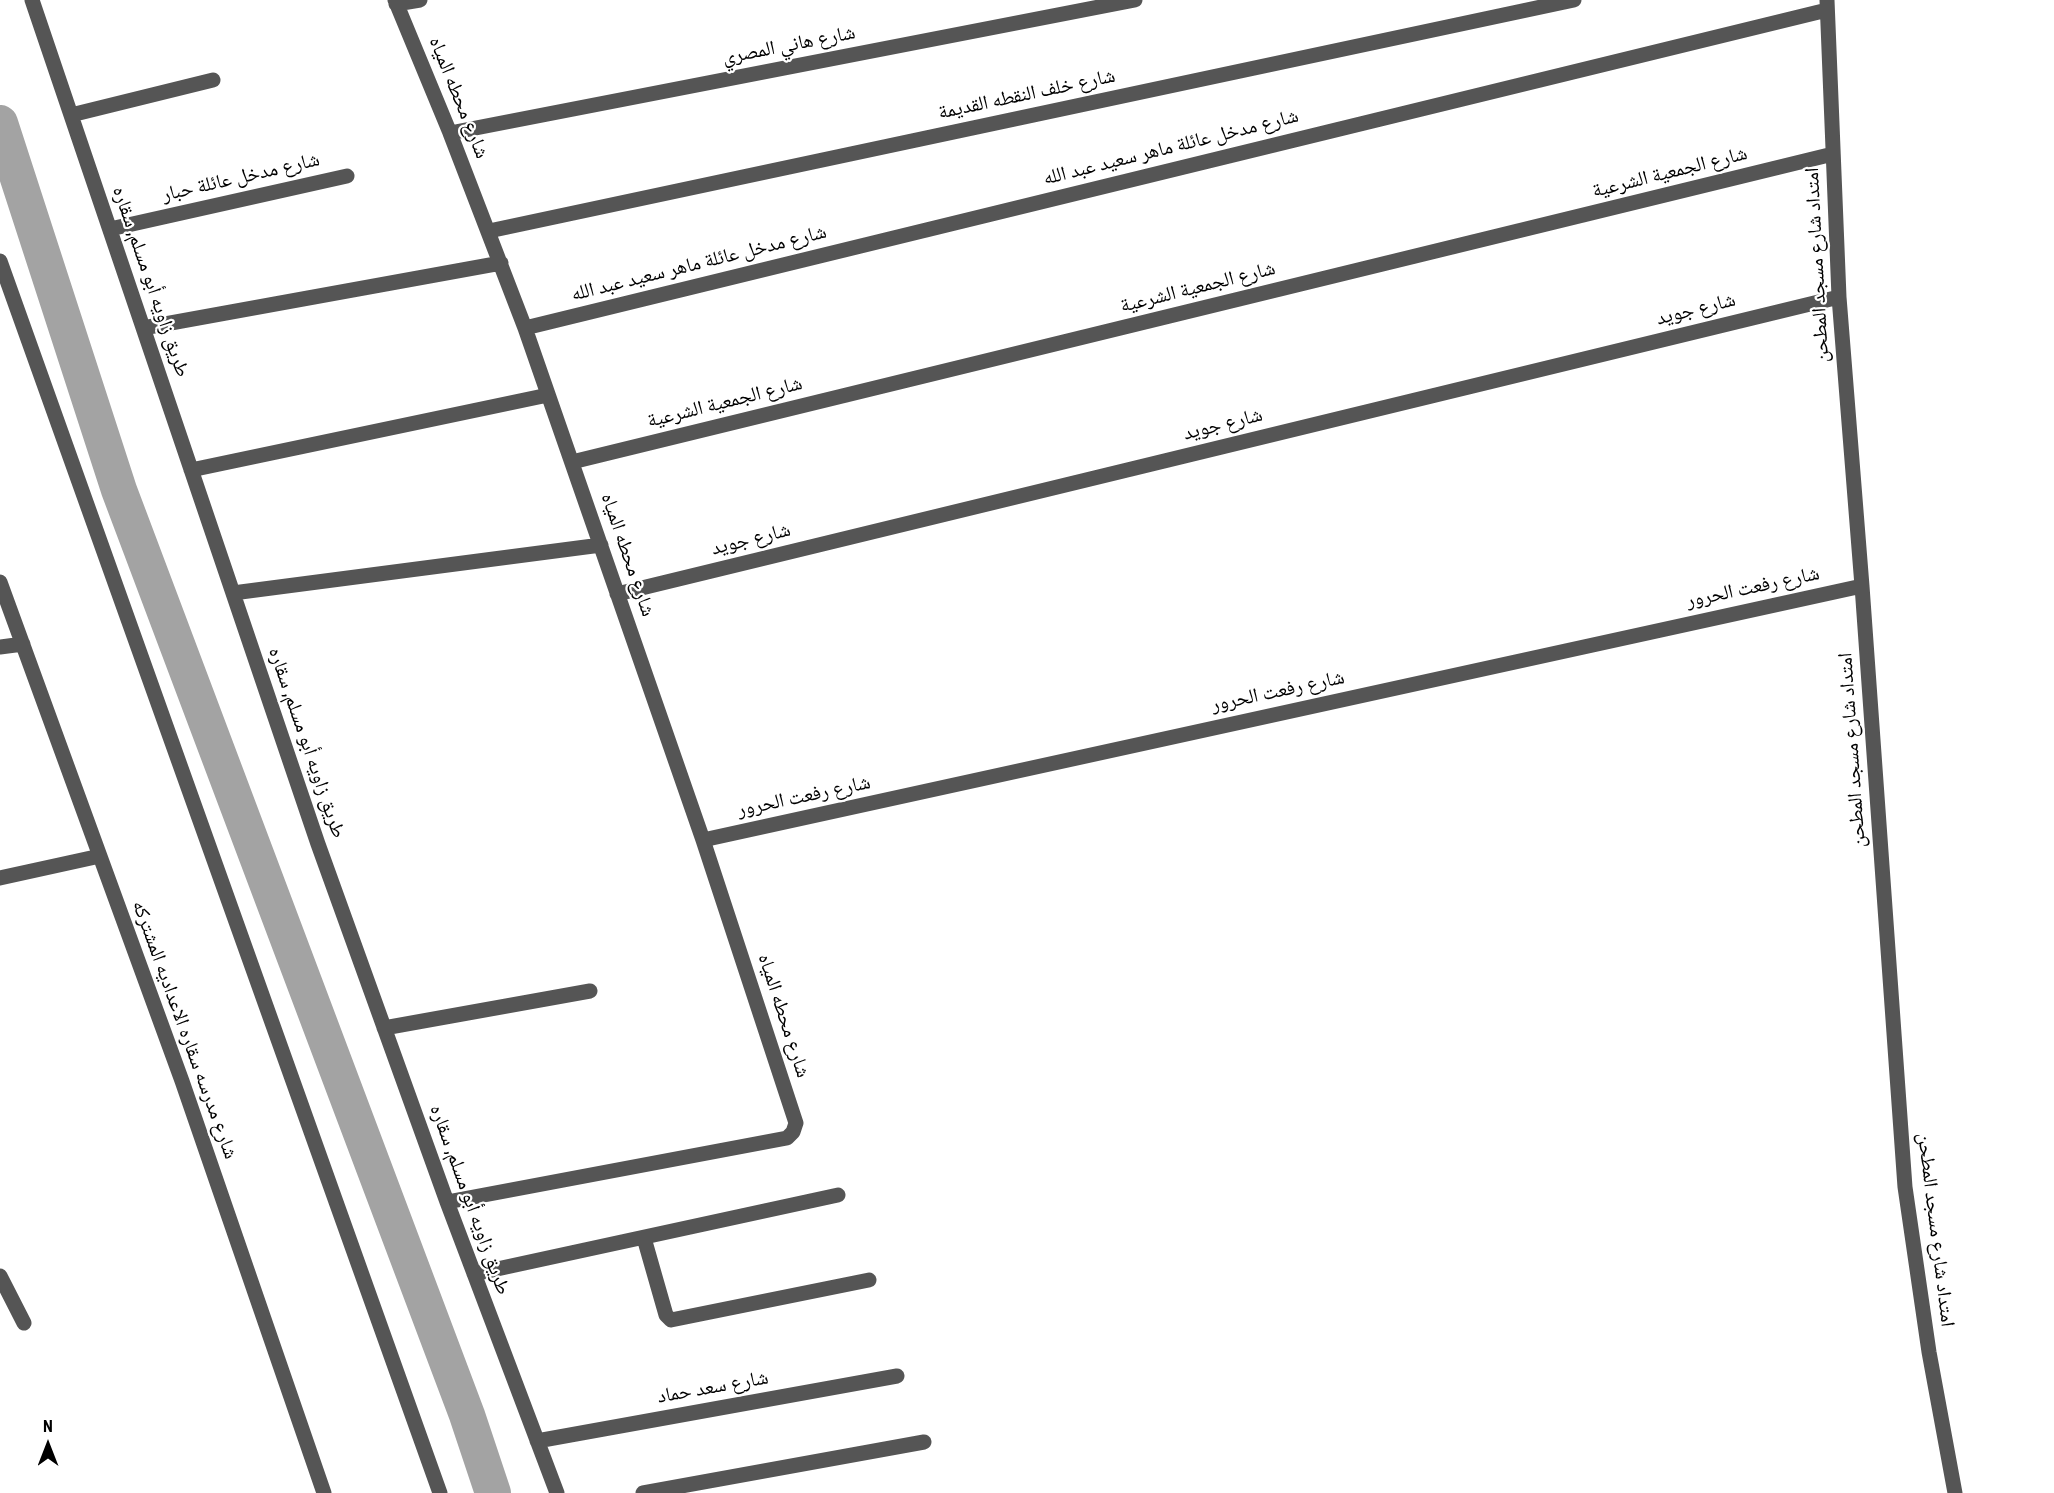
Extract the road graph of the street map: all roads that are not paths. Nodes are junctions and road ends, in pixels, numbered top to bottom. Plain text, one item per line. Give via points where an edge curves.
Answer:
1 (32, 0) edge
2 (420, 0) edge
3 (1135, 0) edge
4 (1574, 0) edge
5 (396, 2) edge
6 (1827, 5) edge
7 (213, 80) dead end
8 (71, 115) junction
9 (450, 133) junction
10 (1833, 154) junction
11 (347, 176) dead end
12 (110, 229) junction
13 (489, 231) junction
14 (0, 261) edge
15 (501, 263) junction
16 (1839, 297) junction
17 (143, 328) junction
18 (525, 328) junction
19 (548, 395) junction
20 (572, 462) junction
21 (191, 470) junction
22 (601, 545) junction
23 (0, 582) edge
24 (1862, 586) junction
25 (233, 593) junction
26 (617, 594) junction
27 (23, 644) junction
28 (0, 647) edge
29 (703, 840) junction
30 (100, 856) junction
31 (0, 878) edge
32 (590, 992) dead end
33 (384, 1028) junction
34 (838, 1195) dead end
35 (447, 1202) junction
36 (644, 1238) junction
37 (474, 1274) junction
38 (0, 1276) edge
39 (869, 1280) dead end
40 (24, 1323) dead end
41 (897, 1377) dead end
42 (537, 1441) junction
43 (924, 1442) dead end
44 (324, 1493) edge
45 (440, 1493) edge
46 (556, 1493) edge
47 (643, 1493) edge
48 (1955, 1493) edge

1 - 8 street, طريق زاويه أبو مسلم, سقاره
2 - 5 street
3 - 9 street, شارع هاني المصري
4 - 13 street, شارع خلف النقطه القديمة
5 - 9 street, شارع محطه المياه
6 - 10 street, امتداد شارع مسجد المطحن
6 - 18 street, شارع مدخل عائلة ماهر سعيد عبد الله
7 - 8 street
8 - 12 street, طريق زاويه أبو مسلم, سقاره
9 - 13 street, شارع محطه المياه
10 - 16 street, امتداد شارع مسجد المطحن
10 - 20 street, شارع الجمعية الشرعية
11 - 12 street, شارع مدخل عائلة حبار
12 - 17 street, طريق زاويه أبو مسلم, سقاره
13 - 15 street, شارع محطه المياه
14 - 45 street
15 - 17 street
15 - 18 street, شارع محطه المياه
16 - 24 street, امتداد شارع مسجد المطحن
16 - 26 street, شارع جويد
17 - 21 street, طريق زاويه أبو مسلم, سقاره
18 - 19 street, شارع محطه المياه
19 - 20 street, شارع محطه المياه
19 - 21 street
20 - 22 street, شارع محطه المياه
21 - 25 street, طريق زاويه أبو مسلم, سقاره
22 - 25 street
22 - 26 street, شارع محطه المياه
23 - 27 street, شارع مدرسه سقاره الاعداديه المشتركه
24 - 29 street, شارع رفعت الحرور
24 - 48 street, امتداد شارع مسجد المطحن via 1905,1187
25 - 33 street, طريق زاويه أبو مسلم, سقاره
26 - 29 street, شارع محطه المياه
27 - 28 street
27 - 30 street, شارع مدرسه سقاره الاعداديه المشتركه
29 - 35 street, شارع محطه المياه via 795,1122 794,1132 788,1138
30 - 31 street
30 - 44 street, شارع مدرسه سقاره الاعداديه المشتركه
32 - 33 street
33 - 35 street, طريق زاويه أبو مسلم, سقاره
34 - 36 street
35 - 37 street, طريق زاويه أبو مسلم, سقاره
36 - 37 street
36 - 39 street via 666,1315 671,1320
37 - 42 street, طريق زاويه أبو مسلم, سقاره
38 - 40 street
41 - 42 street, شارع سعد حماد
42 - 46 street, طريق زاويه أبو مسلم, سقاره
43 - 47 street

